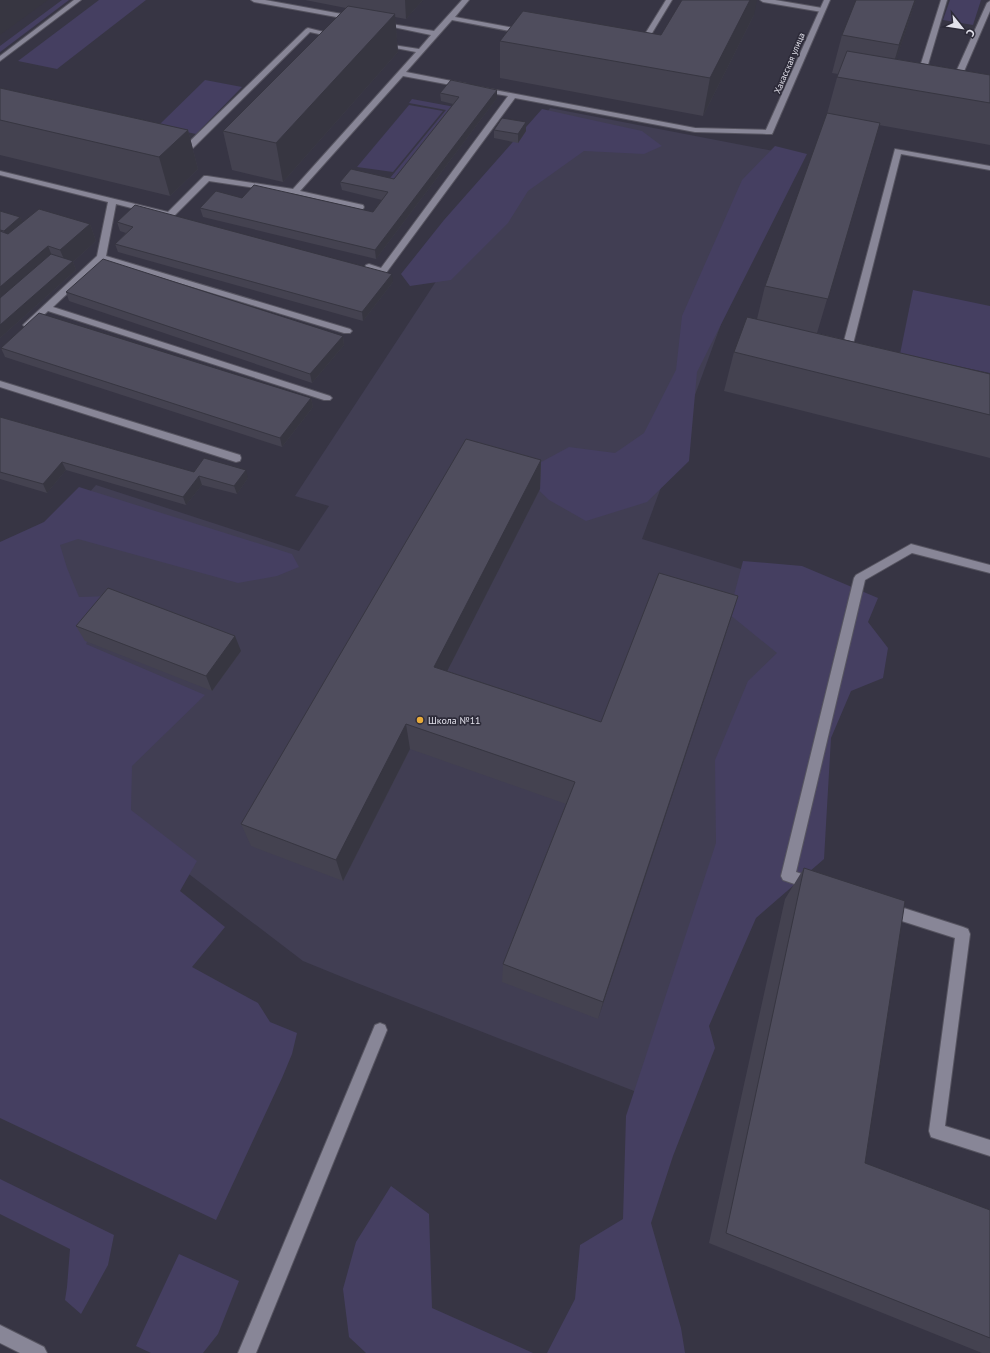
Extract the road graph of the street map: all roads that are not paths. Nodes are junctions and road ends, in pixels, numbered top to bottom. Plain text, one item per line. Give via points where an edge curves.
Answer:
1 (78, 0) edge
2 (254, 0) edge
3 (466, 0) edge
4 (669, 0) edge
5 (762, 0) edge
6 (826, 0) edge
7 (944, 0) edge
8 (990, 3) edge
9 (822, 10) junction
10 (321, 18) junction
11 (450, 18) junction
12 (308, 30) junction
13 (436, 34) junction
14 (536, 34) edge
15 (345, 37) edge
16 (375, 43) edge
17 (420, 51) junction
18 (638, 52) edge
19 (0, 59) edge
20 (400, 73) junction
21 (513, 95) junction
22 (166, 142) edge
23 (990, 168) edge
24 (0, 173) edge
25 (295, 192) junction
26 (112, 201) junction
27 (360, 208) edge
28 (101, 257) junction
29 (360, 265) edge
30 (47, 308) junction
31 (24, 329) edge
32 (347, 331) dead end
33 (851, 366) edge
34 (0, 384) edge
35 (327, 398) dead end
36 (236, 458) dead end
37 (990, 569) edge
38 (824, 888) edge
39 (875, 905) edge
40 (380, 1030) dead end
41 (990, 1148) edge
42 (0, 1334) edge
43 (38, 1353) edge
44 (247, 1353) edge

1 - 19 street
2 - 10 street
3 - 11 street
4 - 18 street
5 - 9 street
6 - 9 street, Хакасская улица
7 - 8 street via 923,70 959,74
9 - 21 street, Хакасская улица via 769,132 695,130
10 - 12 street
10 - 13 street via 366,21
11 - 13 street
11 - 14 street
12 - 15 street
12 - 22 street via 189,146
13 - 17 street
16 - 17 street
17 - 20 street
20 - 21 street
20 - 25 street
21 - 29 street via 383,271
23 - 33 street via 898,150 843,364
24 - 26 street
25 - 26 street via 207,178 174,216
25 - 27 street
26 - 28 street
28 - 30 street
28 - 32 street
30 - 31 street
30 - 35 street
34 - 36 street
37 - 38 street via 911,548 860,578 788,876
39 - 41 street via 963,934 937,1131
40 - 44 street
42 - 43 street

